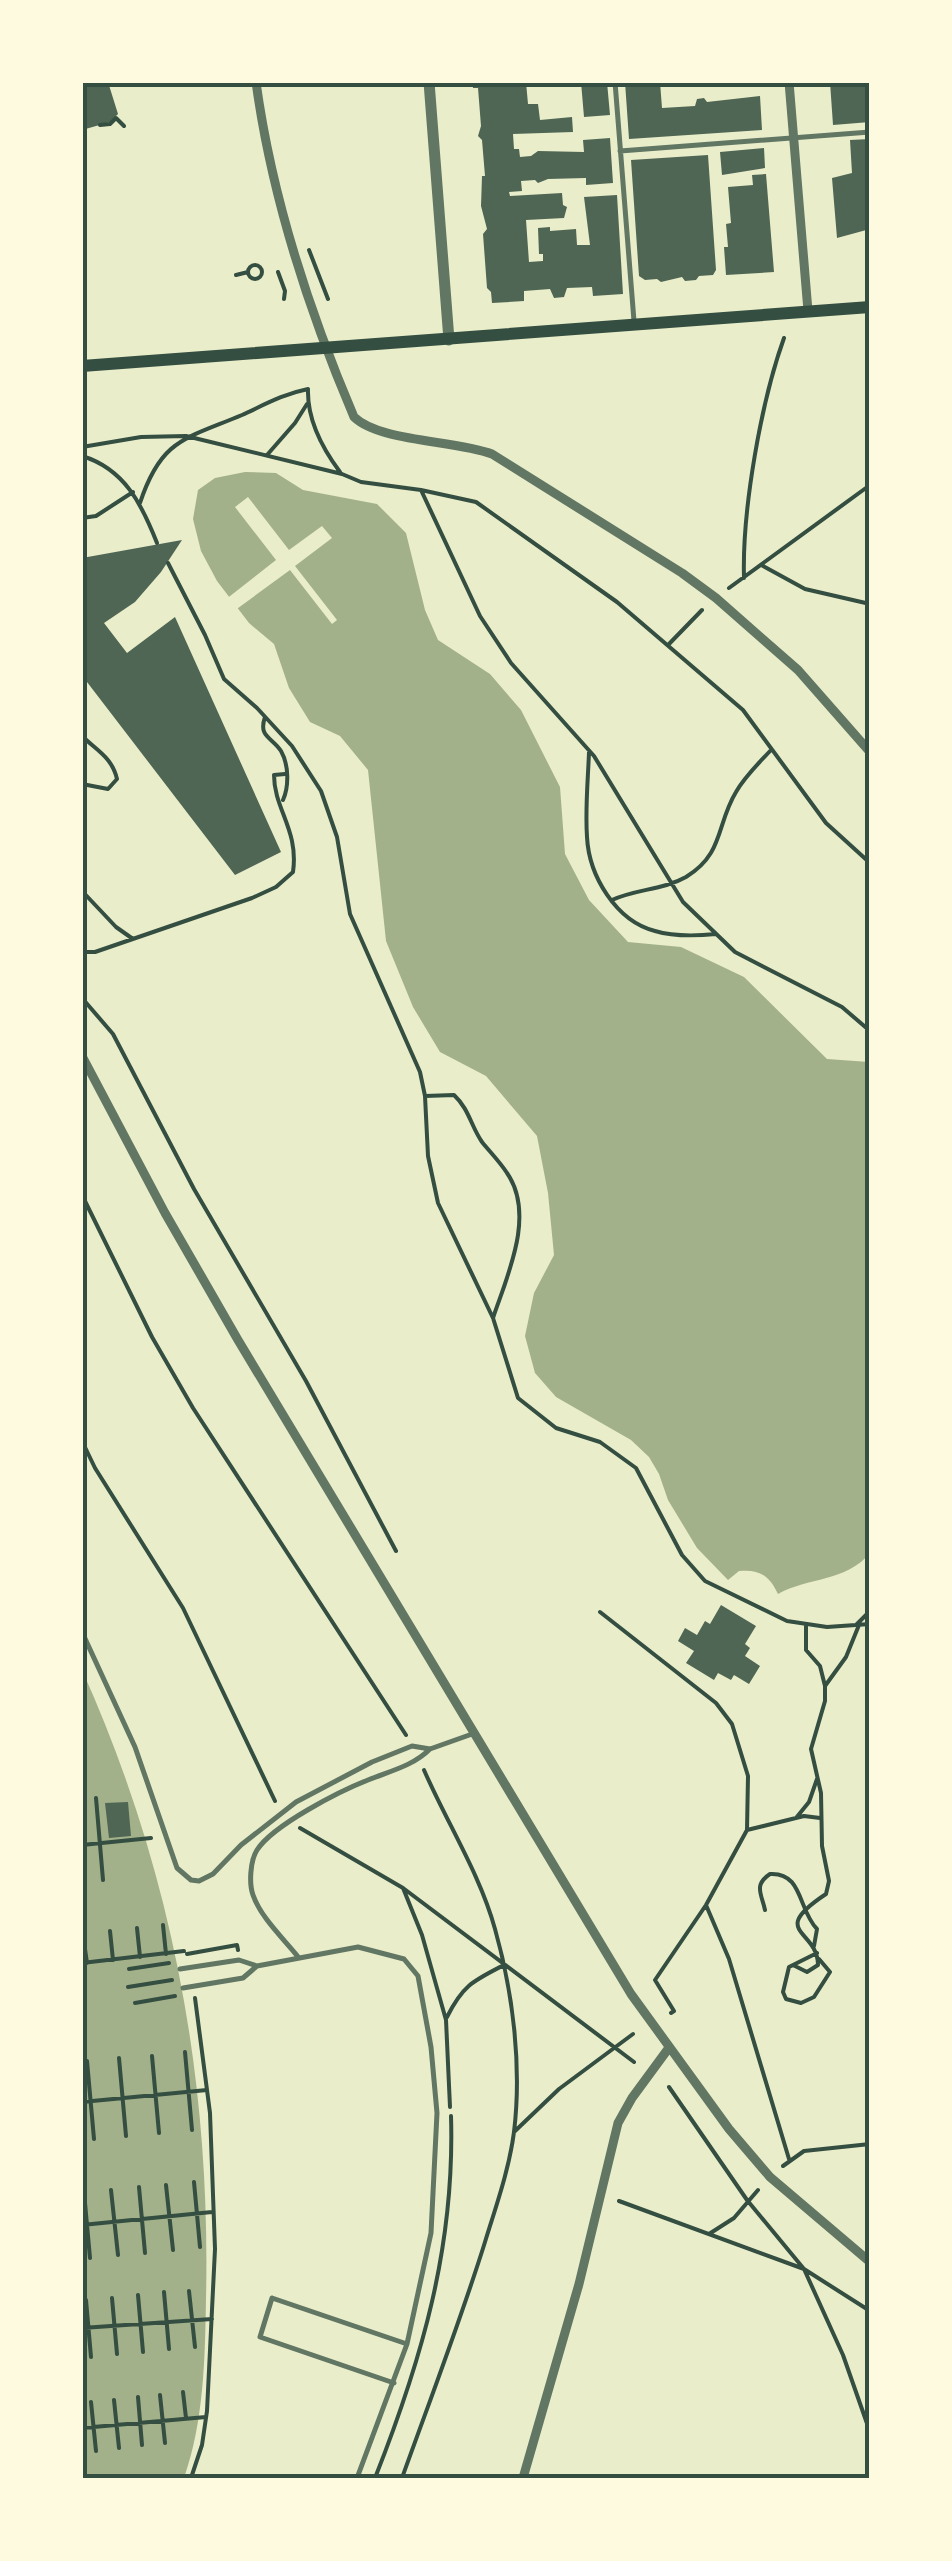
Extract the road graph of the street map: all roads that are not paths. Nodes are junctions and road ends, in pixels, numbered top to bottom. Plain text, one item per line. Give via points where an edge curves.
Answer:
1 (256, 82) edge
2 (429, 82) edge
3 (615, 82) edge
4 (790, 82) edge
5 (870, 132) edge
6 (794, 138) junction
7 (620, 152) junction
8 (870, 307) edge
9 (808, 311) junction
10 (634, 324) junction
11 (449, 340) junction
12 (327, 350) junction
13 (82, 366) edge
14 (870, 752) edge
15 (82, 1056) edge
16 (82, 1632) edge
17 (475, 1733) junction
18 (430, 1749) junction
19 (249, 1838) junction
20 (258, 1848) junction
21 (299, 1958) junction
22 (179, 1965) road end
23 (257, 1966) junction
24 (184, 1991) road end
25 (668, 2048) junction
26 (870, 2262) edge
27 (408, 2344) junction
28 (394, 2382) junction
29 (358, 2478) edge
30 (523, 2478) edge

1 - 12 street via 286,234
2 - 11 street
3 - 7 lane
4 - 6 street
5 - 6 lane
6 - 7 lane
6 - 9 street
7 - 10 lane
8 - 9 main road
9 - 10 main road
10 - 11 main road
11 - 12 main road
12 - 13 main road
12 - 14 street via 362,425 492,454 682,573 798,670
15 - 17 street via 238,1340
16 - 19 lane via 136,1748 178,1868 199,1881
17 - 18 lane
17 - 25 street
18 - 19 lane via 412,1746 372,1762 280,1812
18 - 20 lane via 304,1813
19 - 20 lane
20 - 21 lane via 251,1890
21 - 23 lane
21 - 27 lane via 358,1947 391,1954 412,1967 422,1987 437,2113 435,2194
22 - 23 lane via 240,1960
23 - 24 lane via 242,1978
25 - 26 street via 770,2178
25 - 30 street via 618,2123
27 - 28 lane
27 - 28 lane via 272,2298 260,2337
28 - 29 lane

